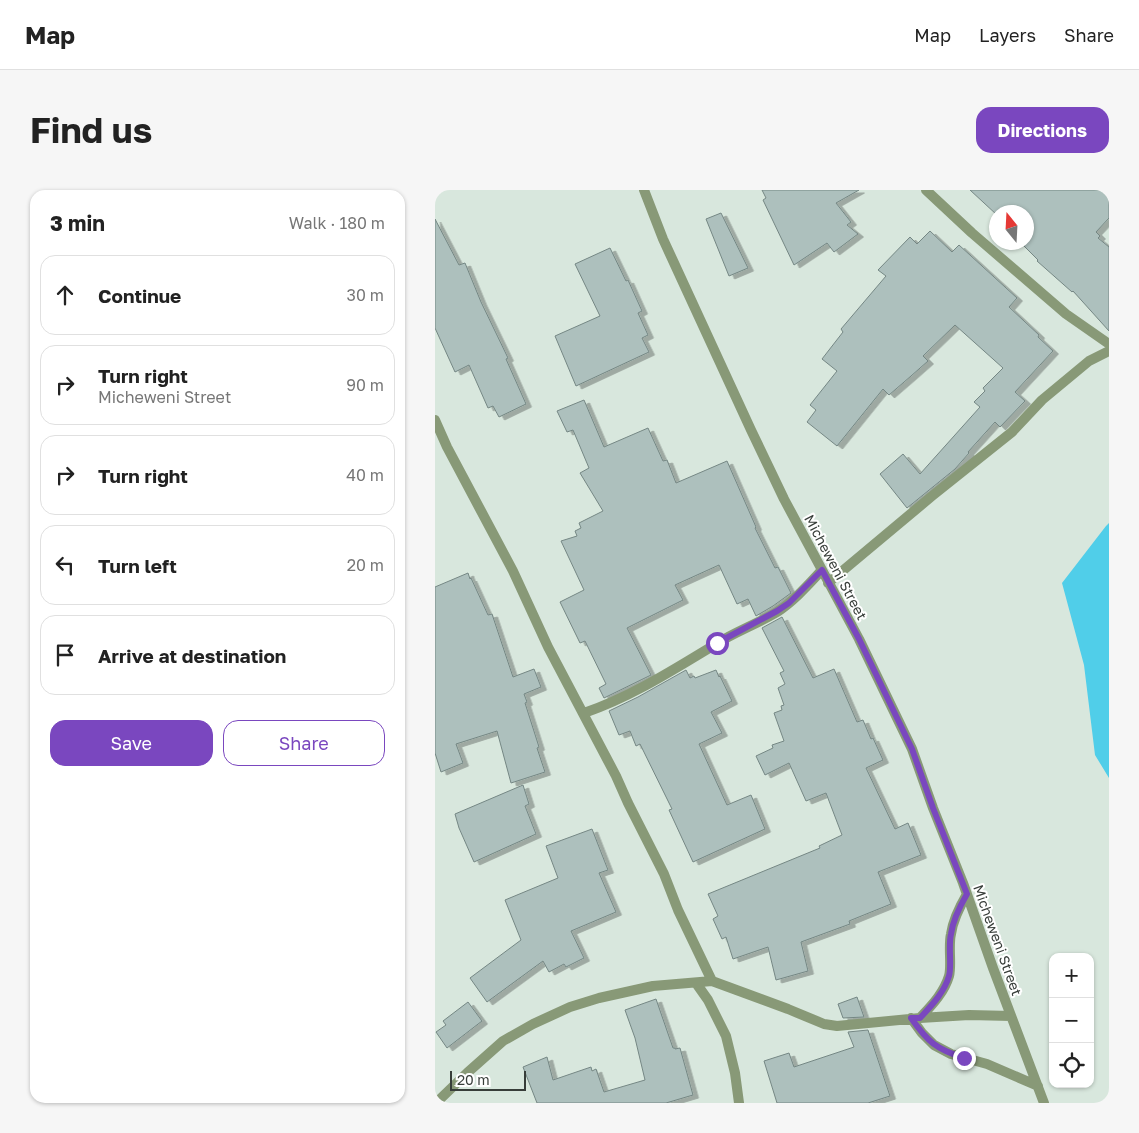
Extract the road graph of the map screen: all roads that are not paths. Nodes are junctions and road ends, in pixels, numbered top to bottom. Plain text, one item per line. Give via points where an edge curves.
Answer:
1 (644, 190) edge
2 (926, 190) edge
3 (1109, 344) edge
4 (1109, 351) edge
5 (435, 420) edge
6 (822, 570) junction
7 (828, 583) junction
8 (584, 713) junction
9 (967, 894) junction
10 (712, 981) junction
11 (696, 983) junction
12 (1011, 1016) junction
13 (916, 1018) junction
14 (1038, 1086) junction
15 (436, 1103) edge
16 (739, 1103) edge
17 (1044, 1103) edge

1 - 6 street, Micheweni Street via 663,239 751,430
2 - 3 street via 1066,314
4 - 7 street via 1082,366 1042,400 1012,432
5 - 8 street
6 - 7 street, Micheweni Street
6 - 8 street via 777,611 627,695
7 - 9 street, Micheweni Street via 912,749
8 - 10 street via 664,874
9 - 12 street, Micheweni Street
9 - 13 street via 957,911 951,934 949,976 934,1002
10 - 11 street
10 - 13 street via 824,1024 837,1026
11 - 15 street via 653,986 599,998 533,1024 503,1041
11 - 16 street via 726,1036
12 - 13 street
12 - 14 street, Micheweni Street
13 - 14 street via 922,1034 934,1045
14 - 17 street, Micheweni Street

